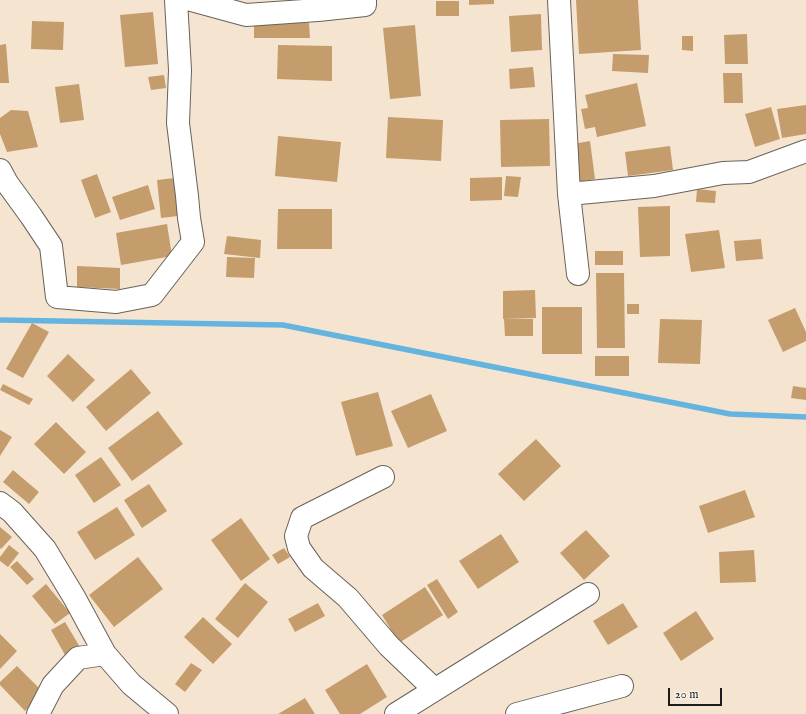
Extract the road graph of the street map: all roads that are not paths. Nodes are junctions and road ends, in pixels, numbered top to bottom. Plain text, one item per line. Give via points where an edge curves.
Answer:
1 (176, 0) edge
2 (191, 0) edge
3 (364, 0) edge
4 (559, 0) edge
5 (806, 151) edge
6 (0, 170) edge
7 (569, 194) junction
8 (578, 274) dead end
9 (383, 477) dead end
10 (0, 503) edge
11 (588, 594) dead end
12 (105, 654) junction
13 (622, 686) dead end
14 (434, 689) junction
15 (38, 714) edge
16 (167, 714) edge
17 (396, 714) edge
18 (517, 714) edge

1 - 6 street via 180,70 178,123 193,242 152,295 116,302 57,297 51,246
2 - 3 street via 246,15 365,5
4 - 7 street
5 - 7 street via 749,172 723,173 654,186
7 - 8 street
9 - 14 street via 302,518 296,536 299,548 313,568 348,598 389,646
10 - 12 street via 12,512 45,549
11 - 14 street
12 - 15 street via 78,658 53,685
12 - 16 street via 131,684
13 - 18 street
14 - 17 street

